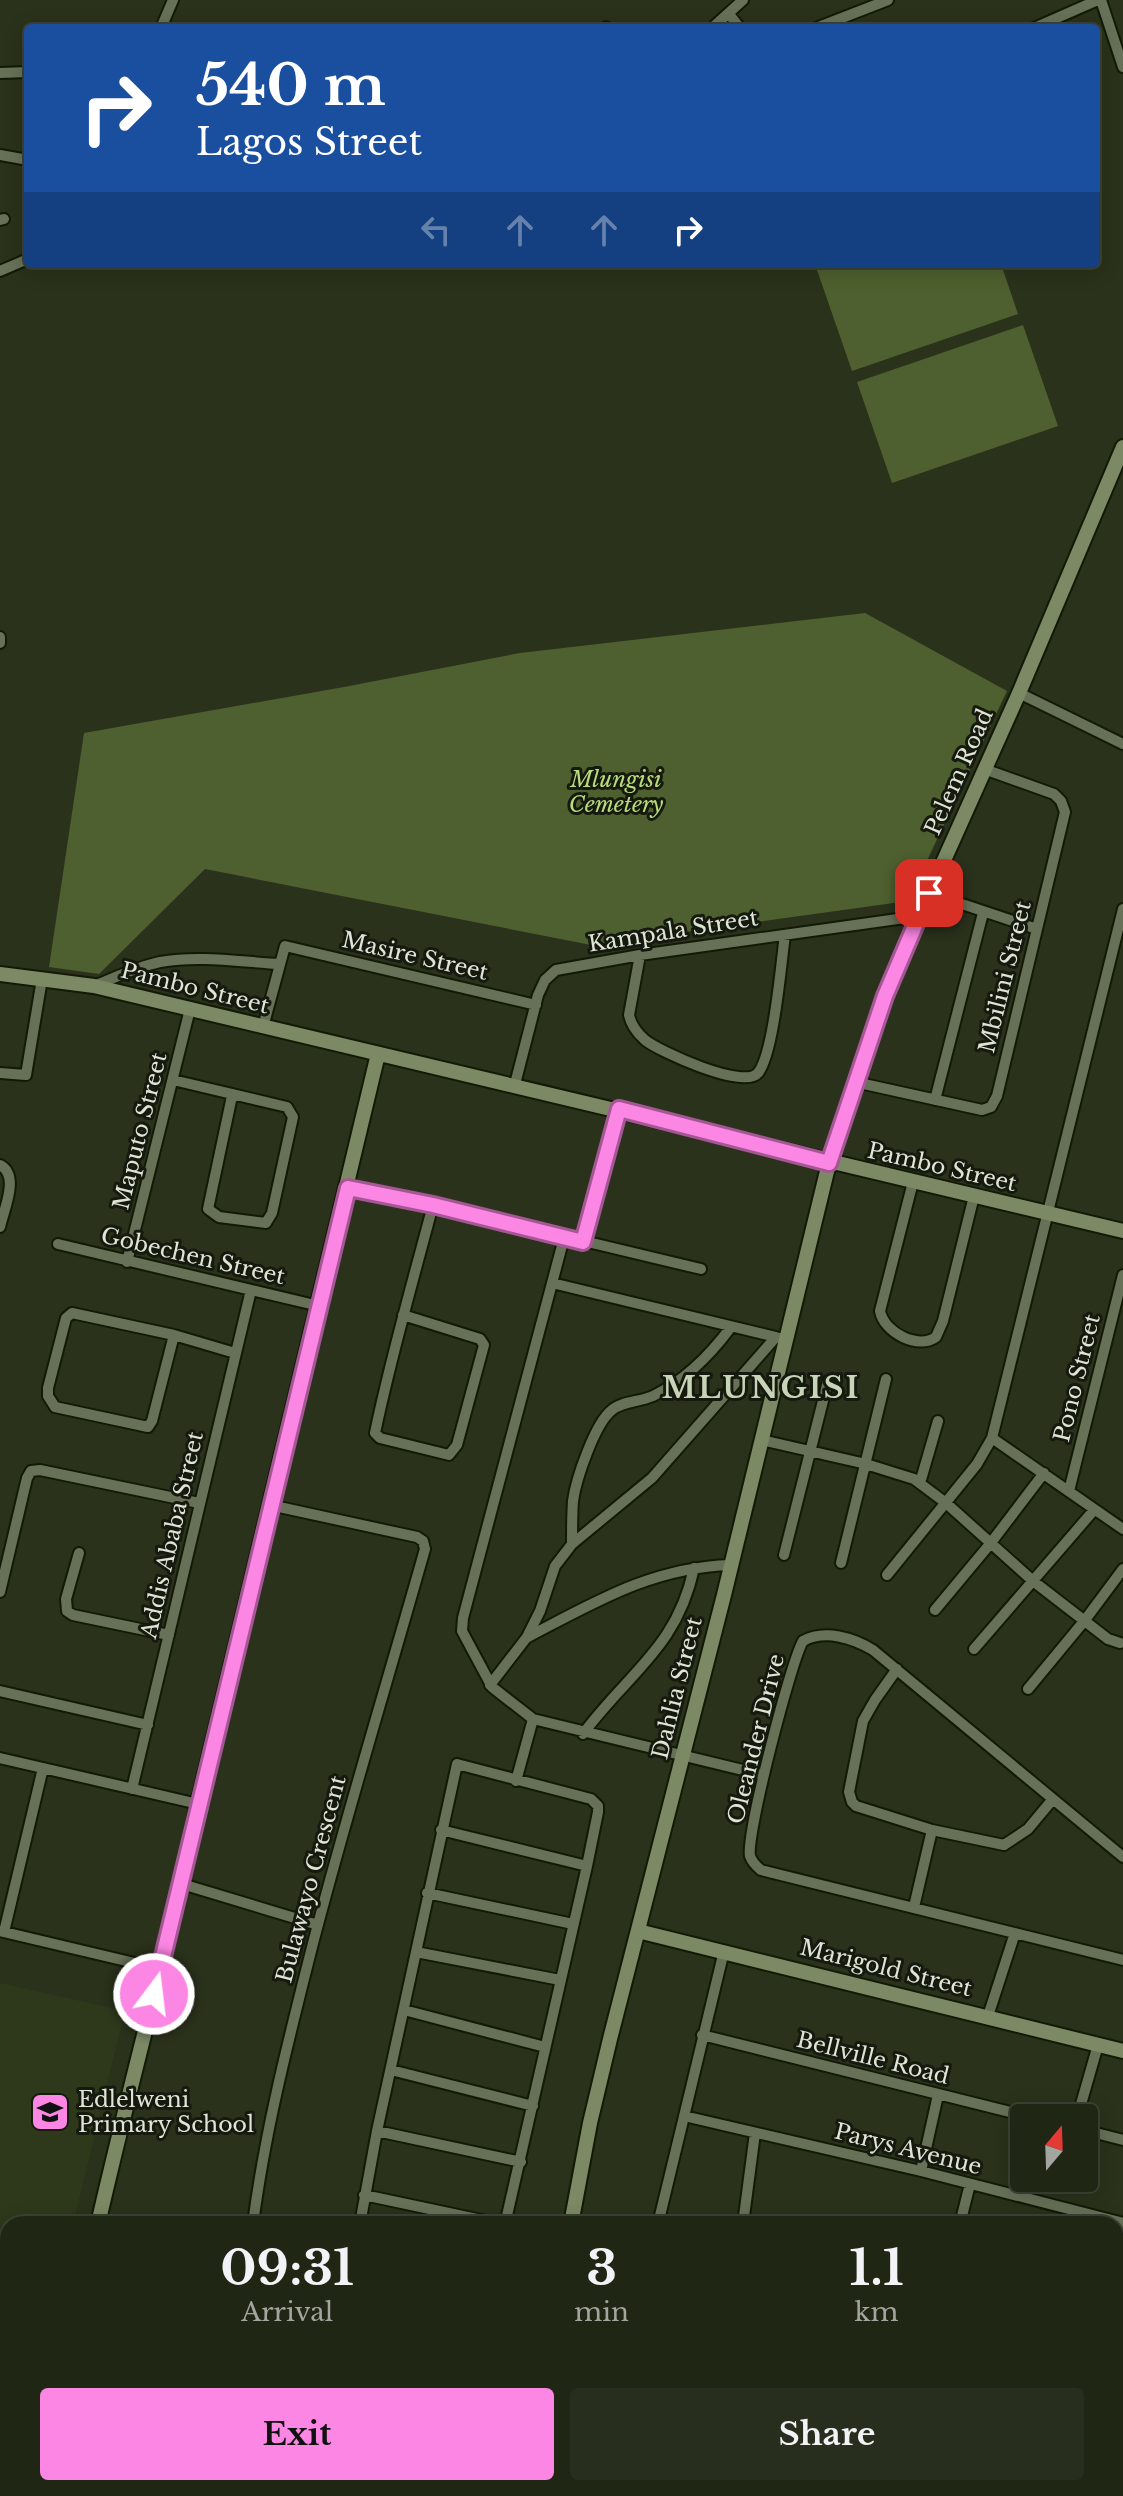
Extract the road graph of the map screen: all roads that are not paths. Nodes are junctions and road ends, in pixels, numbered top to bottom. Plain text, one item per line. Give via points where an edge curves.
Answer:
1 (173, 0) edge
2 (743, 0) edge
3 (888, 0) edge
4 (1100, 0) edge
5 (729, 14) junction
6 (163, 24) edge
7 (717, 24) edge
8 (737, 24) edge
9 (826, 24) edge
10 (1043, 24) edge
11 (1123, 67) edge
12 (24, 72) edge
13 (0, 73) edge
14 (0, 155) edge
15 (24, 159) edge
16 (24, 261) edge
17 (0, 271) edge
18 (1123, 447) edge
19 (0, 637) edge
20 (0, 643) edge
21 (1019, 693) junction
22 (1123, 744) edge
23 (984, 769) junction
24 (929, 893) junction
25 (1123, 909) edge
26 (983, 913) junction
27 (919, 916) junction
28 (1037, 929) junction
29 (785, 935) junction
30 (640, 955) junction
31 (280, 964) junction
32 (0, 974) edge
33 (42, 979) junction
34 (94, 986) junction
35 (536, 1005) junction
36 (190, 1009) junction
37 (263, 1027) junction
38 (378, 1054) junction
39 (0, 1073) edge
40 (173, 1080) junction
41 (855, 1082) junction
42 (515, 1084) junction
43 (232, 1096) junction
44 (935, 1100) junction
45 (619, 1109) junction
46 (829, 1163) junction
47 (0, 1165) edge
48 (913, 1182) junction
49 (348, 1188) junction
50 (974, 1196) junction
51 (433, 1205) junction
52 (1047, 1214) junction
53 (0, 1227) edge
54 (1123, 1231) edge
55 (564, 1238) junction
56 (583, 1242) junction
57 (58, 1244) dead end
58 (127, 1262) junction
59 (701, 1269) dead end
60 (1123, 1275) edge
61 (552, 1283) junction
62 (251, 1290) junction
63 (319, 1306) junction
64 (403, 1315) junction
65 (731, 1327) junction
66 (174, 1335) junction
67 (781, 1338) junction
68 (235, 1353) junction
69 (886, 1379) dead end
70 (828, 1381) dead end
71 (938, 1421) dead end
72 (992, 1438) junction
73 (762, 1440) junction
74 (810, 1451) junction
75 (866, 1464) junction
76 (1044, 1473) junction
77 (920, 1483) junction
78 (1069, 1491) junction
79 (199, 1503) junction
80 (946, 1503) junction
81 (270, 1505) junction
82 (1094, 1510) junction
83 (1123, 1529) edge
84 (572, 1544) junction
85 (990, 1544) junction
86 (79, 1553) dead end
87 (784, 1555) dead end
88 (841, 1563) dead end
89 (731, 1565) junction
90 (694, 1568) junction
91 (1123, 1569) edge
92 (887, 1575) dead end
93 (1033, 1581) junction
94 (0, 1592) edge
95 (935, 1610) dead end
96 (1085, 1620) junction
97 (169, 1635) junction
98 (527, 1637) junction
99 (1120, 1643) dead end
100 (974, 1649) dead end
101 (897, 1669) junction
102 (490, 1685) junction
103 (1028, 1689) dead end
104 (0, 1691) edge
105 (533, 1719) junction
106 (148, 1725) junction
107 (583, 1734) junction
108 (0, 1758) edge
109 (683, 1758) junction
110 (43, 1768) junction
111 (763, 1775) junction
112 (516, 1781) junction
113 (132, 1789) junction
114 (1053, 1799) junction
115 (198, 1804) junction
116 (441, 1830) junction
117 (932, 1830) junction
118 (1123, 1857) edge
119 (587, 1866) junction
120 (182, 1884) junction
121 (427, 1893) junction
122 (914, 1907) junction
123 (573, 1924) junction
124 (318, 1925) junction
125 (2, 1931) edge
126 (638, 1931) junction
127 (1015, 1933) junction
128 (724, 1951) junction
129 (416, 1952) junction
130 (1123, 1960) edge
131 (160, 1969) junction
132 (560, 1980) junction
133 (404, 2010) junction
134 (988, 2016) junction
135 (702, 2035) junction
136 (1098, 2045) junction
137 (545, 2047) junction
138 (1123, 2051) edge
139 (391, 2070) junction
140 (938, 2095) junction
141 (1081, 2104) edge
142 (533, 2106) junction
143 (1010, 2112) edge
144 (684, 2116) junction
145 (377, 2131) junction
146 (755, 2133) junction
147 (1098, 2134) edge
148 (1123, 2140) edge
149 (521, 2162) junction
150 (921, 2171) junction
151 (970, 2184) junction
152 (364, 2195) junction
153 (100, 2216) edge
154 (254, 2216) edge
155 (361, 2216) edge
156 (463, 2216) edge
157 (508, 2216) edge
158 (575, 2216) edge
159 (660, 2216) edge
160 (744, 2216) edge
161 (962, 2216) edge
162 (1096, 2216) edge

1 - 6 street
2 - 5 street
3 - 9 street
4 - 10 street
4 - 11 street
5 - 7 street
5 - 8 street
12 - 13 street
14 - 15 street
16 - 17 street
18 - 21 street, Pelem Road
19 - 20 street
21 - 22 street
21 - 23 street, Pelem Road
23 - 24 street, Pelem Road
23 - 28 street, Mbilini Street via 1054,794 1064,806
24 - 26 street
24 - 27 street, Pelem Road
25 - 52 street
26 - 28 street
26 - 44 street
27 - 29 street, Kampala Street
27 - 41 street, Pelem Road
28 - 44 street, Mbilini Street via 994,1102 982,1110
29 - 30 street, Kampala Street
29 - 30 street via 773,1022 763,1064 751,1078 719,1073 641,1036 629,1015
30 - 35 street, Kampala Street via 556,970 545,980
31 - 34 street via 165,962
31 - 35 street, Masire Street via 285,946
31 - 37 street
32 - 33 street, Pambo Street
33 - 34 street, Pambo Street
33 - 39 street via 26,1075
34 - 36 street, Pambo Street
35 - 42 street, Kampala Street
36 - 37 street, Pambo Street
36 - 40 street, Maputo Street
37 - 38 street, Pambo Street
38 - 42 street, Pambo Street
38 - 49 street
40 - 43 street
40 - 58 street, Maputo Street
41 - 44 street, Mbilini Street
41 - 46 street, Pelem Road
42 - 45 street, Pambo Street
43 - 43 street via 287,1107 293,1113 266,1223 219,1217 208,1209
45 - 46 street, Pambo Street
45 - 56 street
46 - 48 street, Pambo Street
46 - 67 street, Dahlia Street
47 - 53 street via 11,1179
48 - 50 street, Pambo Street
48 - 50 street via 880,1311 892,1332 923,1342 936,1337 943,1321
49 - 51 street
49 - 63 street
50 - 52 street, Pambo Street
51 - 55 street
51 - 64 street
52 - 54 street, Pambo Street
52 - 72 street
55 - 56 street
55 - 61 street
56 - 59 street
57 - 58 street, Gobechen Street
58 - 62 street, Gobechen Street
60 - 78 street, Pono Street
61 - 65 street
61 - 102 street via 462,1625
62 - 63 street, Gobechen Street
62 - 68 street, Addis Ababa Street
63 - 81 street
64 - 64 street via 375,1433 449,1455 457,1445 484,1345 480,1339
65 - 67 street
65 - 84 street via 671,1386 606,1416 575,1492
66 - 66 street via 72,1313 48,1388 50,1402 148,1427
66 - 68 street
67 - 73 street, Dahlia Street
67 - 84 street via 652,1478
68 - 79 street, Addis Ababa Street
69 - 75 street
70 - 74 street
71 - 77 street
72 - 76 street
72 - 80 street
73 - 74 street
73 - 89 street, Dahlia Street
74 - 75 street
74 - 87 street
75 - 77 street
75 - 88 street
76 - 78 street
76 - 85 street
77 - 80 street
78 - 82 street
79 - 94 street via 31,1471
79 - 97 street, Addis Ababa Street
80 - 85 street
80 - 92 street
81 - 115 street
81 - 124 street, Bulawayo Crescent via 417,1537 425,1549
82 - 83 street
82 - 93 street
84 - 98 street via 555,1566
85 - 93 street
85 - 95 street
86 - 97 street via 67,1611
89 - 90 street
89 - 109 street, Dahlia Street
90 - 98 street via 637,1583
90 - 107 street via 686,1599 664,1642
91 - 96 street
93 - 96 street
93 - 100 street
96 - 99 street
96 - 103 street
97 - 106 street, Addis Ababa Street
98 - 102 street
101 - 111 street, Oleander Drive via 846,1638 824,1635 803,1641
101 - 114 street, Oleander Drive
101 - 117 street via 863,1721 849,1792 856,1806
102 - 105 street
104 - 106 street
105 - 107 street
105 - 112 street
106 - 113 street, Addis Ababa Street
107 - 109 street
108 - 110 street
109 - 111 street
109 - 126 street, Dahlia Street
110 - 113 street
110 - 125 street
111 - 122 street, Oleander Drive via 750,1847 754,1864
112 - 116 street via 457,1764
112 - 119 street via 596,1804
113 - 115 street
114 - 117 street via 1028,1829 1004,1845
114 - 118 street, Oleander Drive
115 - 120 street
116 - 119 street
116 - 121 street
117 - 122 street
119 - 123 street
120 - 124 street
120 - 131 street
121 - 123 street
121 - 129 street
122 - 127 street, Oleander Drive
123 - 132 street
124 - 154 street, Bulawayo Crescent via 279,2074
125 - 131 street
126 - 128 street, Marigold Street
126 - 158 street, Dahlia Street via 590,2123
127 - 130 street, Oleander Drive
127 - 134 street
128 - 134 street, Marigold Street
128 - 135 street
129 - 132 street
129 - 133 street
131 - 153 street
132 - 137 street
133 - 137 street
133 - 139 street
134 - 136 street, Marigold Street
135 - 140 street, Bellville Road
135 - 144 street
136 - 138 street, Marigold Street
136 - 141 street
137 - 142 street
139 - 142 street
139 - 145 street
140 - 143 street, Bellville Road
140 - 150 street
142 - 149 street
144 - 146 street, Parys Avenue
144 - 159 street
145 - 149 street
145 - 152 street
146 - 150 street, Parys Avenue
146 - 160 street
147 - 148 street
149 - 157 street
150 - 151 street, Parys Avenue
151 - 161 street
151 - 162 street, Parys Avenue
152 - 155 street
152 - 156 street

